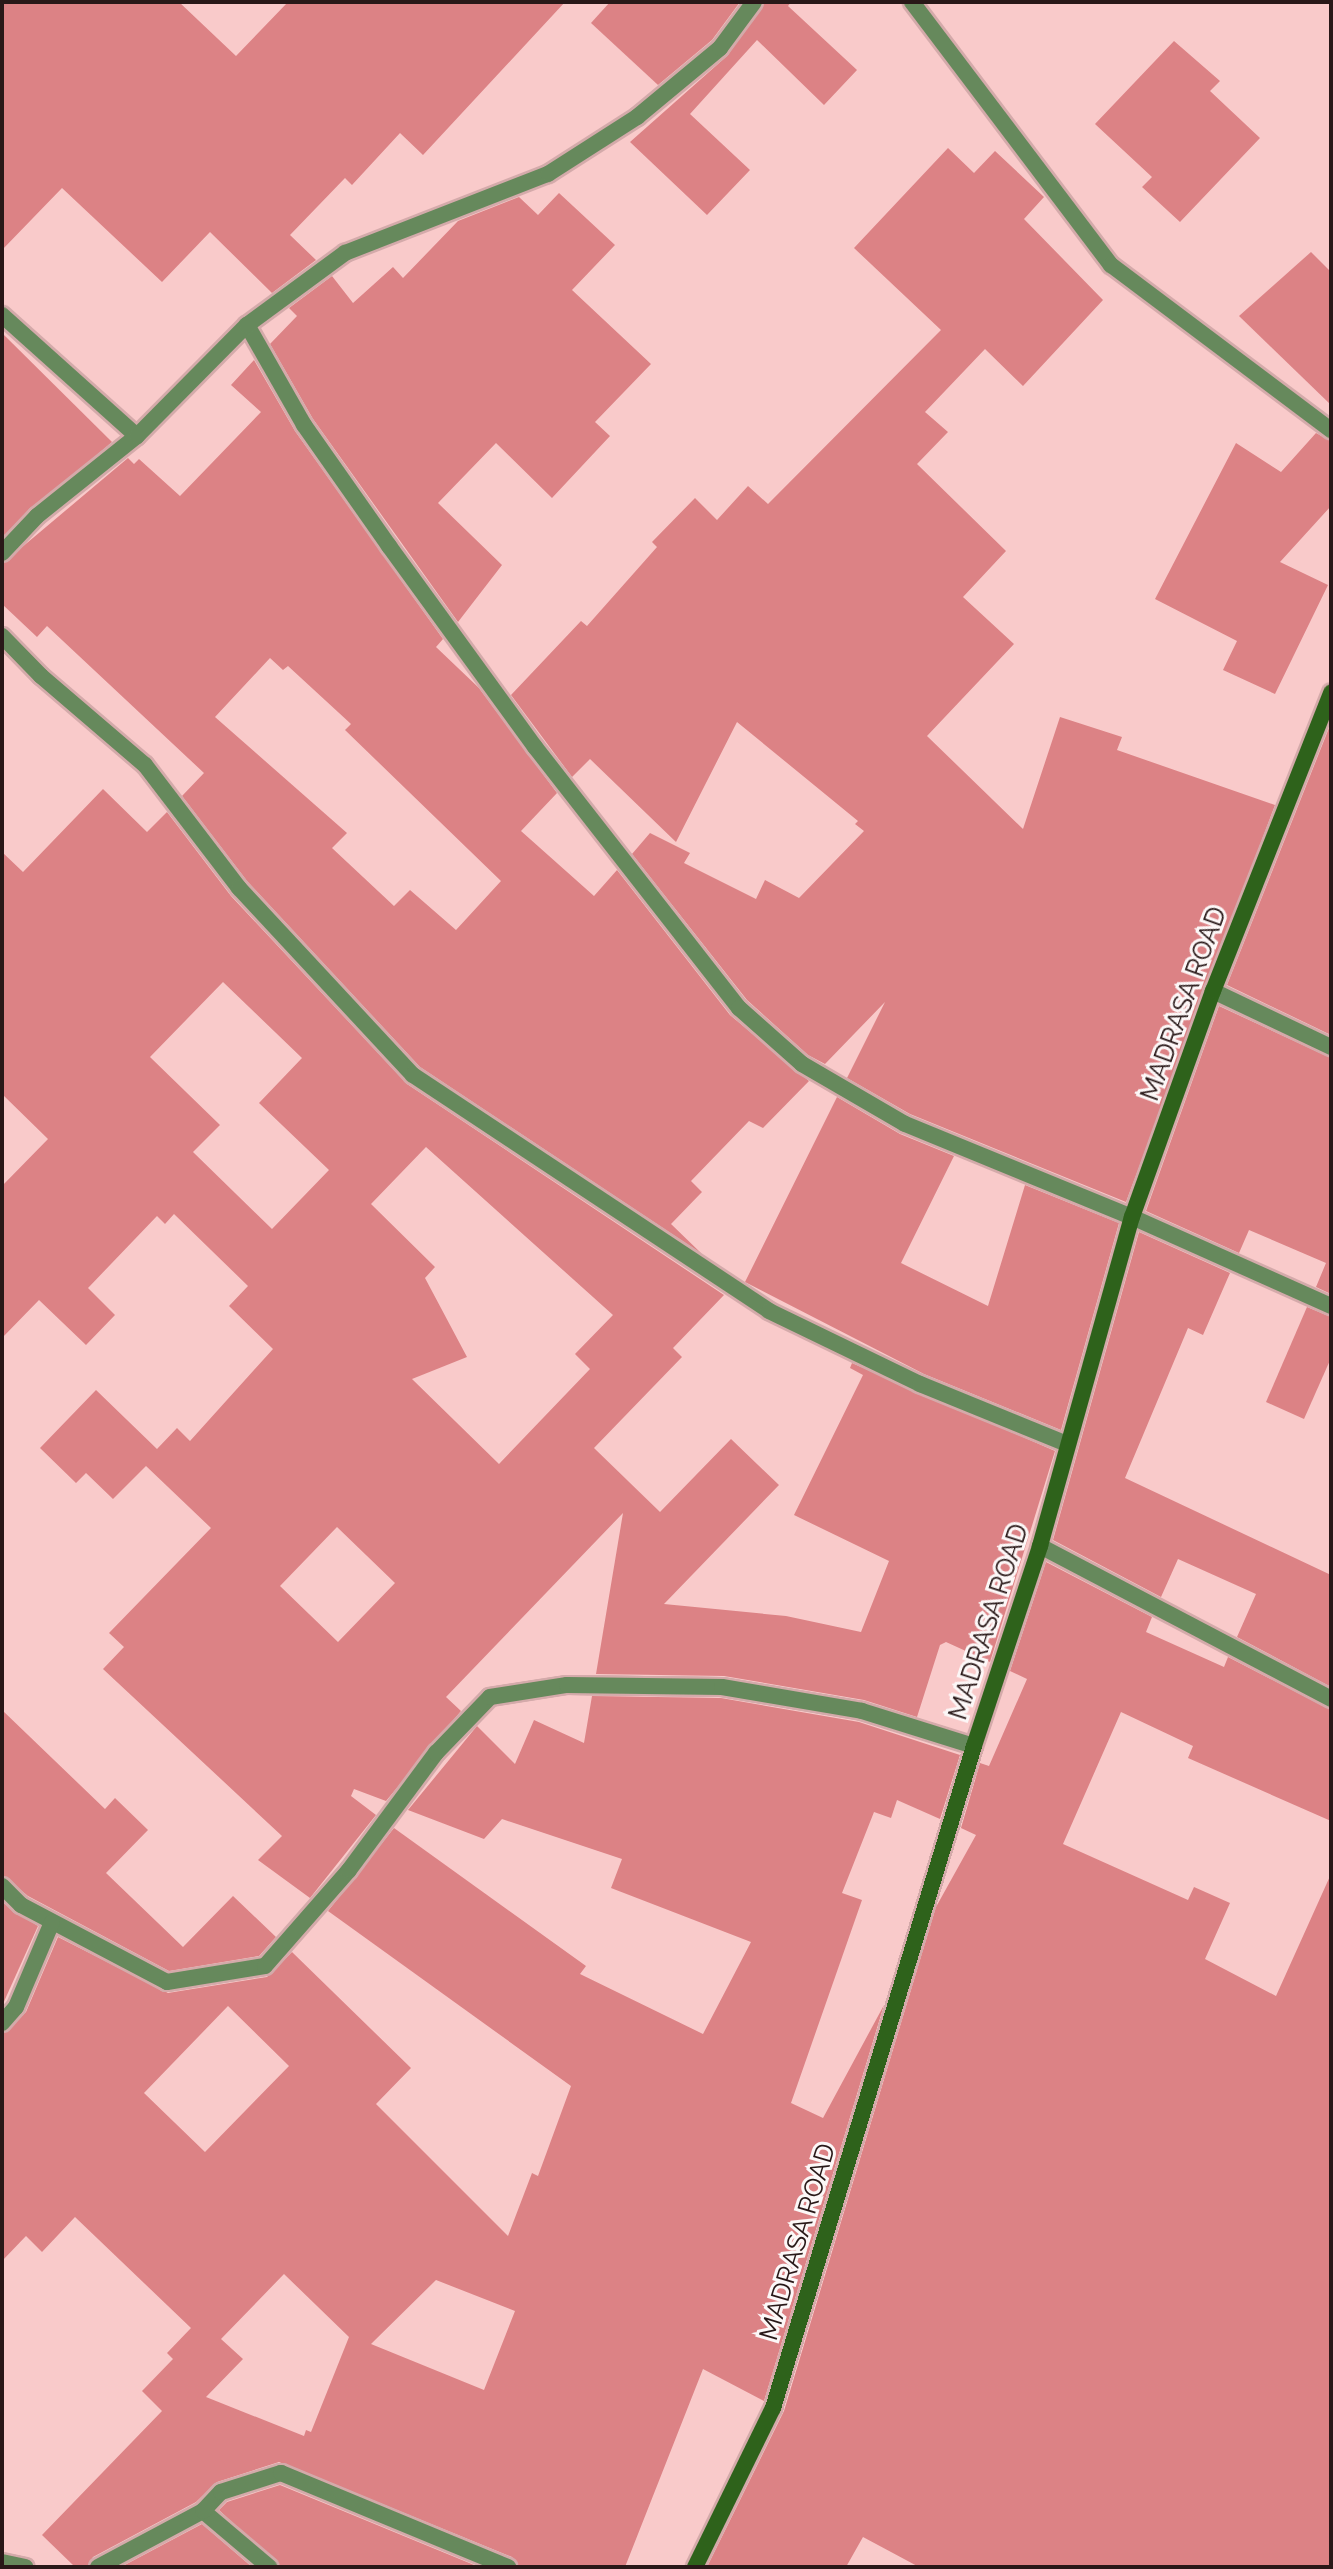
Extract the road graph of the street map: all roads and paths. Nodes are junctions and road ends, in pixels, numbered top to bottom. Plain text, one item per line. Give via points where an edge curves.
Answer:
1 (754, 2) edge
2 (912, 2) edge
3 (2, 315) edge
4 (247, 325) junction
5 (1331, 430) edge
6 (137, 436) junction
7 (2, 553) edge
8 (2, 636) edge
9 (1331, 693) edge
10 (1213, 991) junction
11 (1331, 1047) edge
12 (1132, 1217) junction
13 (1331, 1306) edge
14 (1067, 1444) junction
15 (1040, 1546) junction
16 (1331, 1699) edge
17 (974, 1746) junction
18 (2, 1886) edge
19 (52, 1922) junction
20 (2, 2023) edge
21 (203, 2511) junction
22 (2, 2562) edge
23 (25, 2567) edge
24 (98, 2567) edge
25 (269, 2567) edge
26 (508, 2567) edge
27 (695, 2567) edge

1 - 4 street via 720,48 637,117 548,174 345,253
2 - 5 street via 1111,265
3 - 6 street
4 - 6 street
4 - 12 street via 304,425 389,546 535,747 739,1008 802,1064 905,1124
6 - 7 street via 37,516
8 - 14 street via 145,765 239,888 413,1075 769,1311 920,1384
9 - 10 street, MADRASA ROAD
10 - 11 street
10 - 12 street, MADRASA ROAD
12 - 13 street
12 - 14 street, MADRASA ROAD
14 - 15 street, MADRASA ROAD
15 - 16 street
15 - 17 street, MADRASA ROAD
17 - 19 street via 862,1711 722,1687 567,1685 490,1697 436,1753 349,1870 265,1966 167,1982
17 - 27 street, MADRASA ROAD via 773,2408
18 - 19 street via 21,1905
19 - 20 street via 31,1961 16,2007
21 - 24 street
21 - 25 street
21 - 26 street via 221,2492 281,2473
22 - 23 street

